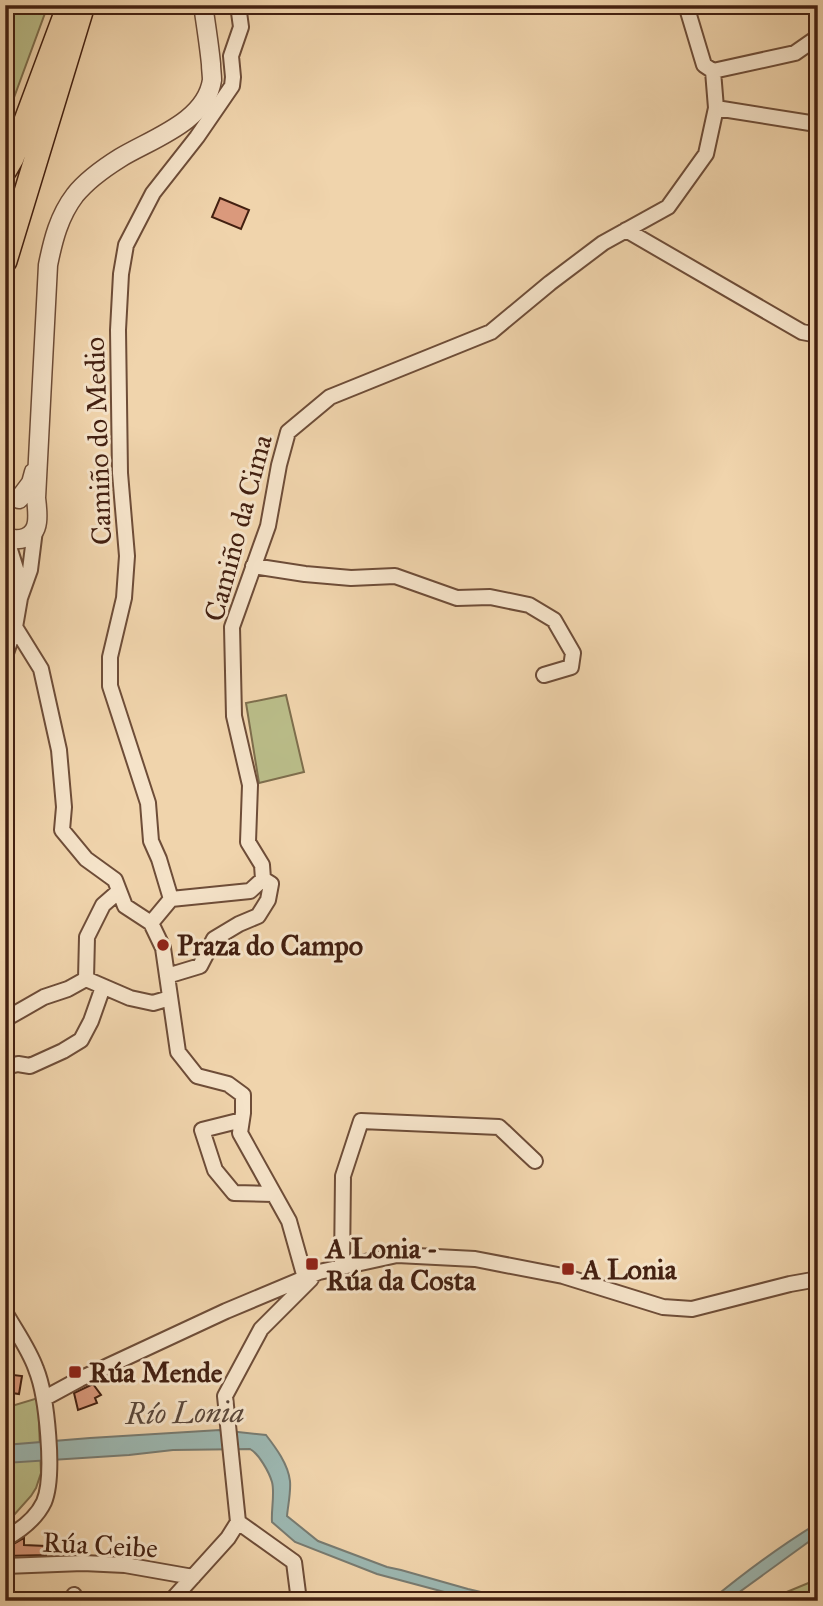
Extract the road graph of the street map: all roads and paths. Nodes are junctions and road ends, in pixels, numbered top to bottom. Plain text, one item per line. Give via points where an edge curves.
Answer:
1 (69, 5) edge
2 (83, 5) edge
3 (203, 5) edge
4 (238, 5) edge
5 (686, 5) edge
6 (818, 37) edge
7 (713, 71) junction
8 (212, 104) junction
9 (716, 108) junction
10 (810, 123) dead end
11 (5, 170) edge
12 (626, 230) junction
13 (5, 261) edge
14 (818, 335) edge
15 (38, 463) junction
16 (10, 500) edge
17 (36, 522) junction
18 (6, 537) edge
19 (253, 566) junction
20 (20, 598) junction
21 (15, 627) junction
22 (5, 656) edge
23 (544, 676) dead end
24 (263, 879) junction
25 (119, 891) junction
26 (171, 899) junction
27 (151, 923) junction
28 (167, 976) junction
29 (86, 979) junction
30 (103, 987) junction
31 (170, 998) junction
32 (5, 1016) edge
33 (5, 1067) edge
34 (242, 1120) junction
35 (535, 1161) dead end
36 (273, 1194) junction
37 (342, 1267) junction
38 (319, 1272) junction
39 (304, 1278) junction
40 (818, 1279) edge
41 (5, 1312) edge
42 (45, 1398) junction
43 (238, 1517) junction
44 (5, 1539) edge
45 (5, 1566) edge
46 (193, 1577) junction
47 (171, 1601) edge
48 (299, 1601) edge

1 - 11 highway
2 - 13 highway
3 - 8 street
4 - 8 street, Camiño do Medio via 241,27 231,56 232,86
5 - 7 street, Camiño da Cima via 704,65
6 - 7 street via 795,53
7 - 9 street, Camiño da Cima
8 - 15 street via 93,177 62,216 48,265
8 - 26 street, Camiño do Medio via 153,193 127,245 118,330 120,472 127,556 124,598 110,657 110,686 148,803 151,841
9 - 10 street
9 - 12 street, Camiño da Cima via 706,154 676,196 668,206
12 - 14 street via 802,332
12 - 19 street, Camiño da Cima via 550,283 491,332 330,397 288,432 268,526
15 - 16 street via 30,483
15 - 17 street
16 - 17 street via 30,504
17 - 18 street via 30,535 19,540
17 - 20 street via 30,570
18 - 20 street via 19,575
19 - 23 street via 351,578 395,576 457,598 490,597 529,605 554,620 573,653 571,667
19 - 24 street, Camiño da Cima via 232,626 234,716 250,785 248,842 262,865
20 - 21 street
21 - 22 street
21 - 25 street via 41,669 59,750 62,830 86,859 115,880
24 - 26 street via 250,891
24 - 28 street via 271,884 258,916 214,939 200,966
25 - 27 street via 125,906
25 - 29 street via 103,905 87,937
26 - 27 street
27 - 28 street via 163,948
28 - 31 street
29 - 30 street
29 - 32 street
30 - 31 street via 153,1003
30 - 33 street via 80,1040 30,1066
31 - 34 street via 178,1052 197,1076 228,1084 243,1095
34 - 36 street via 240,1133
34 - 36 street via 202,1130 215,1170 234,1193
35 - 37 street via 499,1127 361,1121 342,1175
36 - 39 street via 289,1221
37 - 38 street
37 - 40 street via 397,1255 475,1259 563,1276 663,1307 692,1309
38 - 39 street
38 - 43 street via 261,1329 225,1396
39 - 42 street
41 - 42 street via 36,1368
42 - 44 street via 49,1471 44,1503 27,1525
43 - 46 street via 228,1538
43 - 48 street via 294,1562
45 - 46 street, Rúa Ceibe via 125,1565
46 - 47 street

